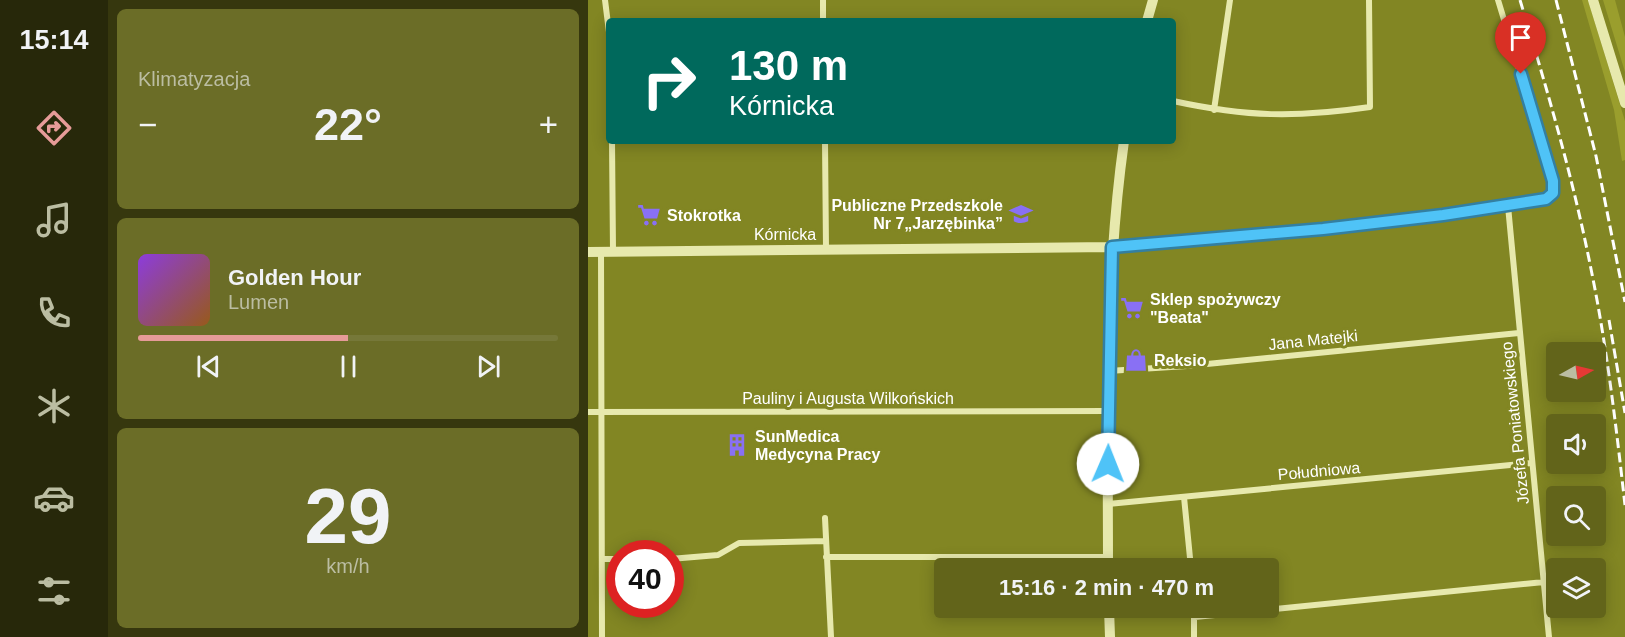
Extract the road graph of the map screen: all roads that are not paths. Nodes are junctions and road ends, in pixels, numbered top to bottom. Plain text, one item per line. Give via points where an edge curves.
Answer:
1 (605, 0) edge
2 (823, 0) edge
3 (1153, 0) edge
4 (1230, 0) edge
5 (1369, 0) edge
6 (1498, 0) edge
7 (1593, 0) edge
8 (607, 18) edge
9 (823, 18) edge
10 (1149, 18) edge
11 (1176, 102) edge
12 (1625, 103) edge
13 (1214, 110) junction
14 (612, 144) edge
15 (825, 144) edge
16 (1124, 144) edge
17 (1508, 206) junction
18 (1112, 247) junction
19 (826, 249) junction
20 (601, 251) junction
21 (613, 251) junction
22 (588, 252) edge
23 (1519, 333) junction
24 (1108, 371) junction
25 (1108, 411) junction
26 (588, 412) edge
27 (602, 412) junction
28 (1532, 463) junction
29 (1184, 497) junction
30 (1108, 504) junction
31 (825, 518) dead end
32 (826, 541) junction
33 (826, 556) junction
34 (684, 558) edge
35 (1108, 558) edge
36 (1190, 558) edge
37 (934, 559) edge
38 (602, 560) junction
39 (606, 560) edge
40 (1544, 582) junction
41 (1279, 609) edge
42 (1109, 618) edge
43 (1195, 618) edge
44 (602, 637) edge
45 (831, 637) edge
46 (1110, 637) edge
47 (1194, 637) edge
48 (1549, 637) edge

1 - 8 street
2 - 9 street
3 - 10 street
4 - 13 street
5 - 13 street via 1370,107 1289,115
6 - 17 street, Kórnicka via 1547,160 1553,193 1546,199
7 - 12 street
11 - 13 street
14 - 21 street
15 - 19 street
16 - 18 street
17 - 18 street, Kórnicka via 1323,229
17 - 23 street, Józefa Poniatowskiego
18 - 19 street, Kórnicka
18 - 24 street
19 - 21 street, Kórnicka
20 - 21 street, Kórnicka
20 - 22 street, Kórnicka
20 - 27 street
23 - 24 street, Jana Matejki
23 - 28 street, Józefa Poniatowskiego
24 - 25 street
25 - 27 street, Pauliny i Augusta Wilkońskich
25 - 30 street
26 - 27 street, Pauliny i Augusta Wilkońskich
27 - 38 street
28 - 29 street, Południowa
28 - 40 street, Józefa Poniatowskiego
29 - 30 street, Południowa
29 - 36 street
30 - 35 street
31 - 32 street
32 - 33 street
32 - 34 street via 739,543 718,555
33 - 37 street
33 - 45 street
38 - 39 street
38 - 44 street
40 - 41 street
40 - 48 street, Józefa Poniatowskiego
42 - 46 street
43 - 47 street

